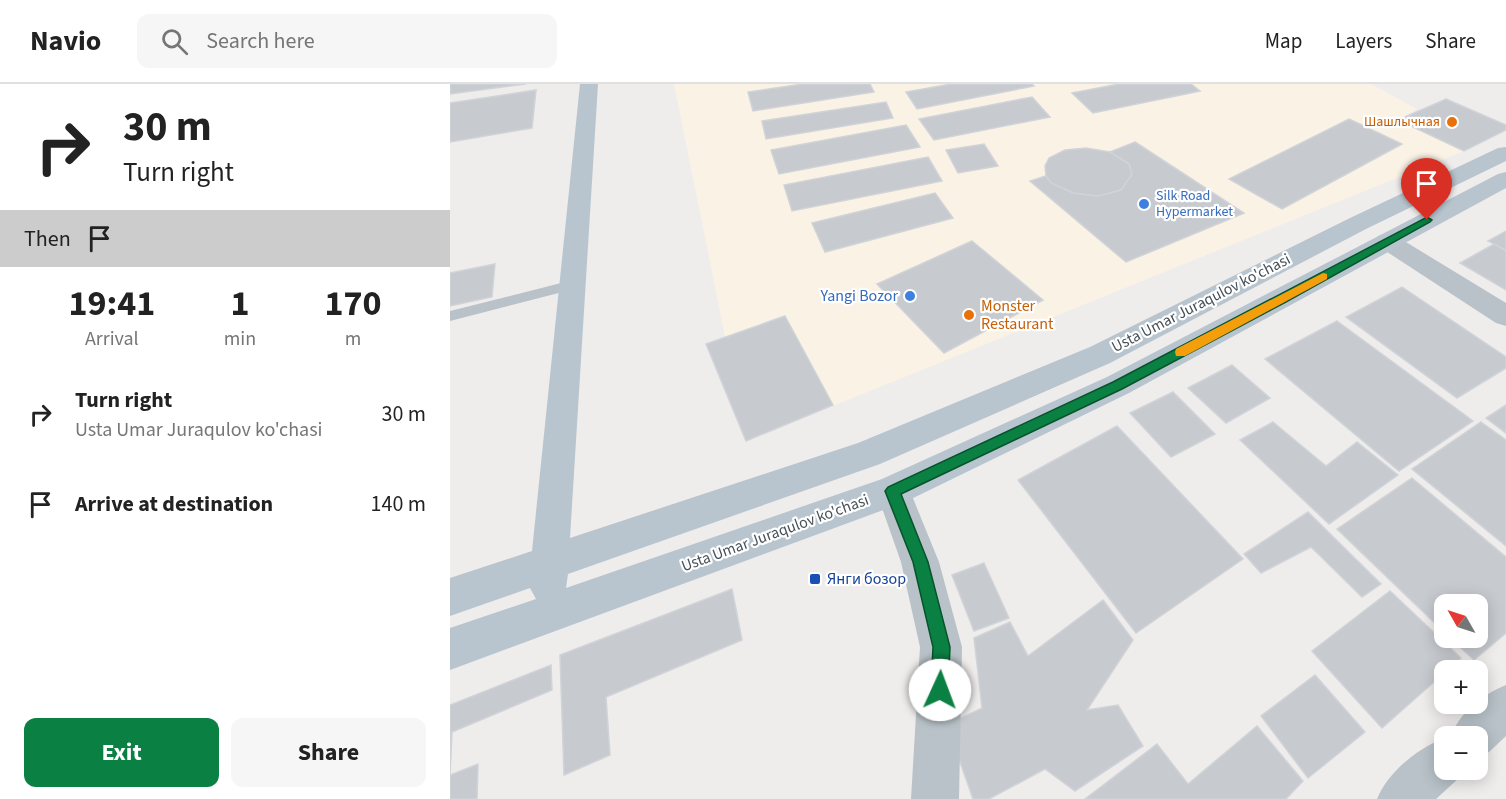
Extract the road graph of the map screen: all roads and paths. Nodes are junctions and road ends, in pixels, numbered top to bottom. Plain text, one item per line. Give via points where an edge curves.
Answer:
1 (589, 84) edge
2 (1506, 153) edge
3 (1506, 179) edge
4 (1387, 241) junction
5 (573, 285) junction
6 (450, 316) edge
7 (1506, 316) edge
8 (893, 491) junction
9 (550, 565) junction
10 (450, 597) edge
11 (545, 616) junction
12 (450, 649) edge
13 (1506, 708) edge
14 (1485, 726) edge
15 (1434, 770) edge
16 (936, 799) edge
17 (1401, 799) edge

1 - 5 main road
2 - 9 main road, Usta Umar Juraqulov ko'chasi via 1100,355 868,454
3 - 4 main road, Usta Umar Juraqulov ko'chasi
4 - 7 street
4 - 8 main road, Usta Umar Juraqulov ko'chasi via 1118,385
5 - 6 lane
5 - 9 main road
8 - 11 main road, Usta Umar Juraqulov ko'chasi
8 - 16 street via 920,562 941,647
9 - 10 main road, Usta Umar Juraqulov ko'chasi
9 - 11 main road
11 - 12 main road, Usta Umar Juraqulov ko'chasi
13 - 14 street
15 - 17 street

